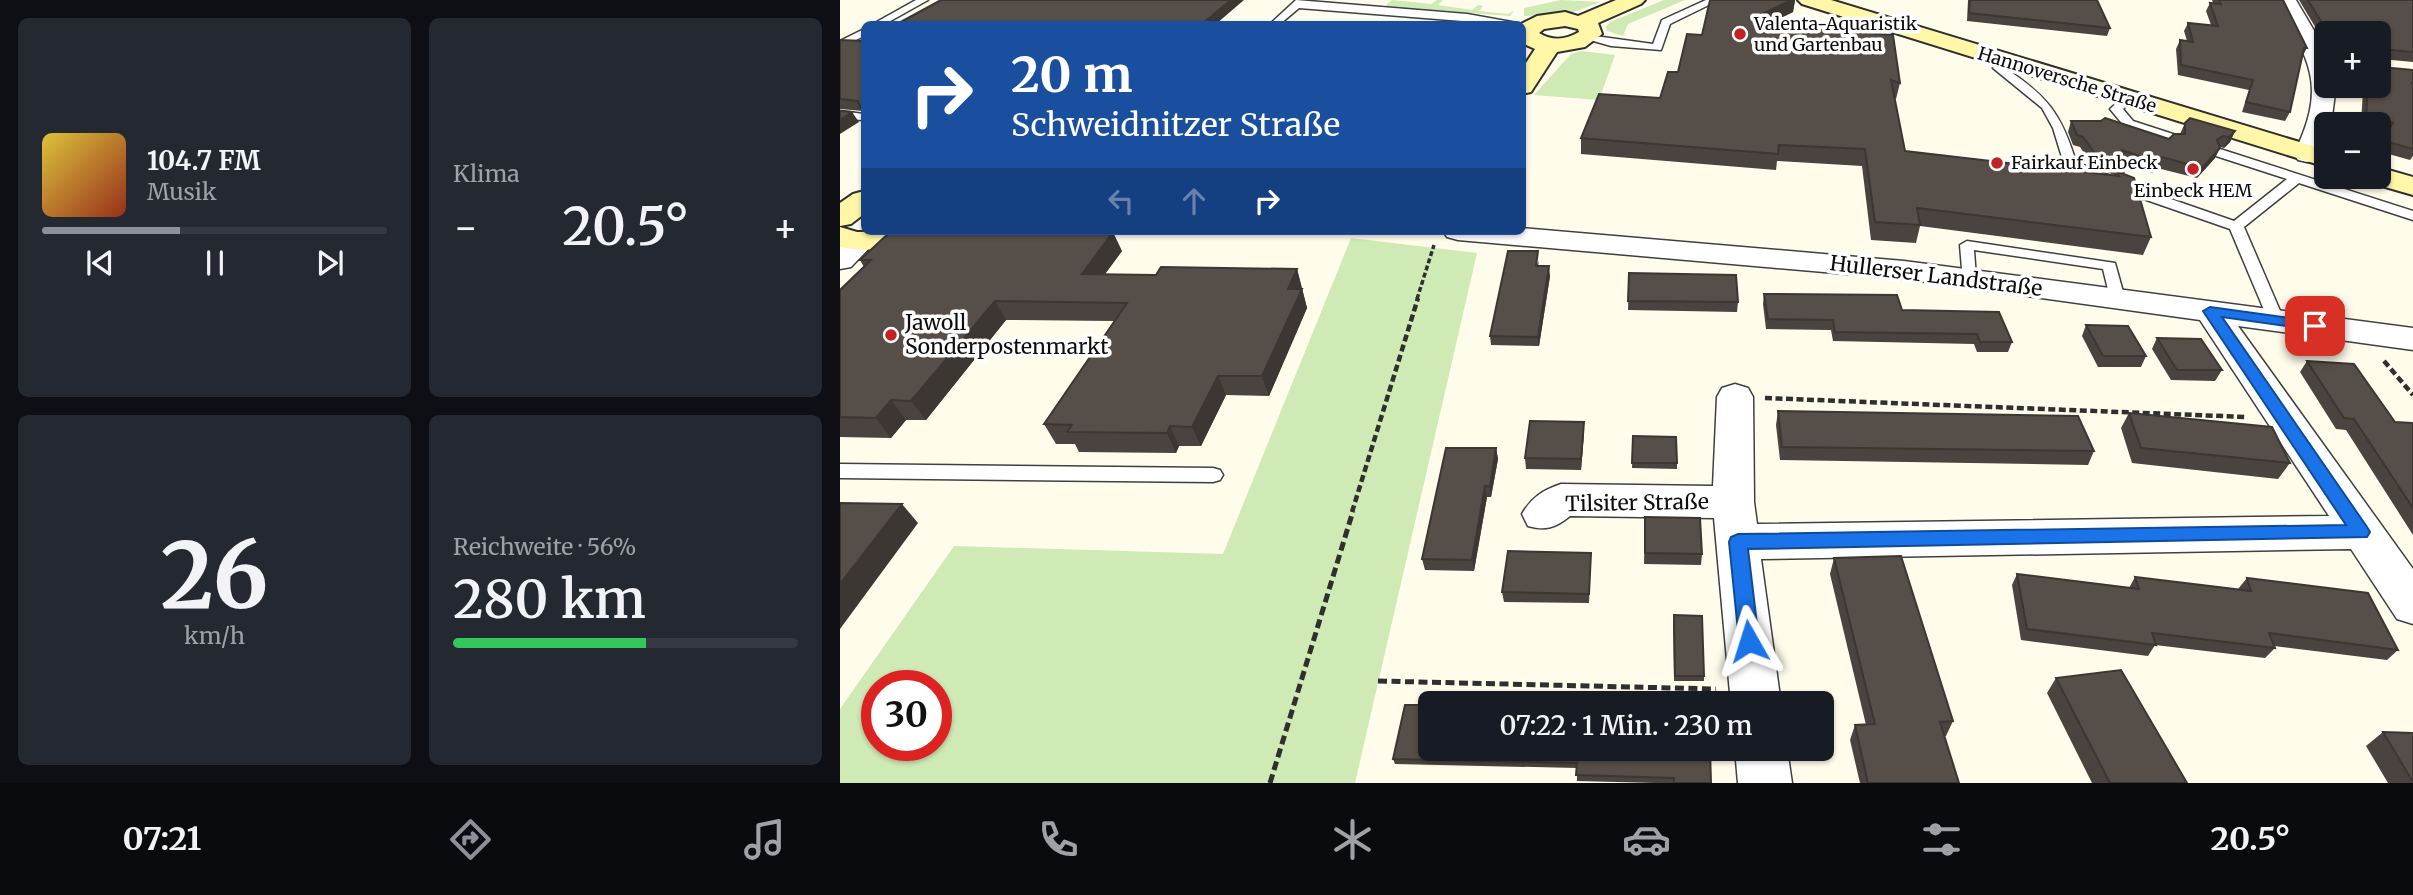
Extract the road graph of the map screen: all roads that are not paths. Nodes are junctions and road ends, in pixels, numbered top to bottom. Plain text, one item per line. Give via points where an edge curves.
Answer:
1 (923, 0) edge
2 (1381, 0) edge
3 (1634, 0) edge
4 (1714, 0) edge
5 (1809, 0) edge
6 (2286, 0) edge
7 (1299, 3) edge
8 (1370, 10) junction
9 (884, 21) edge
10 (1278, 21) edge
11 (1360, 21) edge
12 (1496, 21) edge
13 (1526, 25) edge
14 (1585, 30) junction
15 (1526, 32) edge
16 (861, 34) edge
17 (840, 45) edge
18 (1548, 45) junction
19 (2314, 49) edge
20 (2007, 61) junction
21 (1526, 81) edge
22 (2128, 98) junction
23 (2322, 98) edge
24 (840, 115) edge
25 (861, 117) edge
26 (2175, 139) edge
27 (2220, 153) edge
28 (2310, 164) edge
29 (2391, 180) edge
30 (2413, 186) edge
31 (2413, 216) edge
32 (2236, 226) junction
33 (866, 235) edge
34 (896, 235) edge
35 (1447, 236) edge
36 (2210, 311) junction
37 (2276, 320) junction
38 (2413, 339) edge
39 (1735, 397) road end
40 (840, 471) edge
41 (1213, 475) dead end
42 (1543, 514) dead end
43 (1736, 522) junction
44 (2361, 532) junction
45 (2413, 605) edge
46 (1754, 691) edge
47 (1762, 761) edge
48 (1765, 783) edge

1 - 9 lane
2 - 8 lane
3 - 14 main road
4 - 14 lane via 1666,22 1657,48 1611,43
5 - 20 main road, Hannoversche Straße
6 - 19 street
7 - 8 lane
7 - 10 lane
8 - 11 lane
8 - 12 lane
13 - 14 main road via 1555,19
14 - 18 main road via 1575,43
15 - 18 main road via 1531,39
16 - 17 lane
18 - 21 main road
20 - 22 main road, Hannoversche Straße
20 - 32 lane via 1998,68 2041,97 2057,122 2070,164
22 - 26 lane via 2116,109 2129,124
22 - 28 main road, Hannoversche Straße
23 - 28 street
24 - 25 lane
27 - 28 lane
28 - 31 lane
28 - 32 lane
29 - 30 main road
32 - 37 lane
33 - 34 main road via 877,240
35 - 36 street, Hullerser Landstraße via 1968,278
36 - 37 street, Hullerser Landstraße
36 - 44 street
37 - 38 street, Hullerser Landstraße
39 - 43 street
40 - 41 lane
42 - 43 street, Tilsiter Straße via 1561,500
43 - 44 street, Tilsiter Straße
43 - 46 street
44 - 45 street
47 - 48 street

